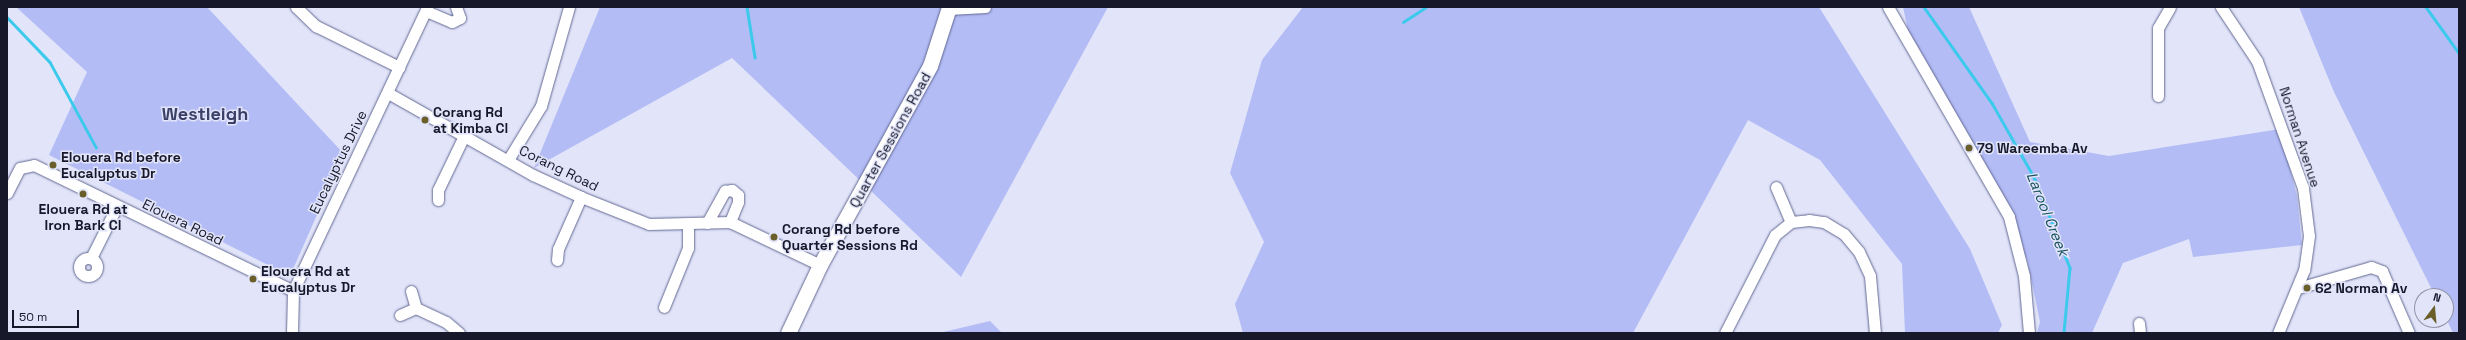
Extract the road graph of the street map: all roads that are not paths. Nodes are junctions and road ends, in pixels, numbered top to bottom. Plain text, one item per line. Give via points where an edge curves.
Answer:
1 (296, 7) edge
2 (456, 7) edge
3 (570, 7) edge
4 (985, 7) edge
5 (1888, 7) edge
6 (2170, 7) edge
7 (2221, 7) edge
8 (949, 8) edge
9 (426, 9) edge
10 (399, 67) junction
11 (388, 93) junction
12 (2158, 96) dead end
13 (464, 136) junction
14 (508, 160) junction
15 (1776, 187) dead end
16 (7, 193) edge
17 (581, 197) junction
18 (438, 200) dead end
19 (117, 206) junction
20 (730, 222) junction
21 (1790, 222) junction
22 (707, 223) junction
23 (688, 225) junction
24 (92, 258) dead end
25 (558, 260) dead end
26 (820, 265) junction
27 (2298, 288) junction
28 (293, 291) junction
29 (411, 291) dead end
30 (664, 307) dead end
31 (416, 308) junction
32 (400, 315) dead end
33 (292, 333) edge
34 (459, 333) edge
35 (788, 333) edge
36 (1725, 333) edge
37 (1875, 333) edge
38 (2028, 333) edge
39 (2278, 333) edge
40 (2409, 333) edge

1 - 10 street via 316,26
2 - 9 street via 461,13 460,18 452,22
3 - 14 street via 541,106
4 - 8 street
5 - 38 street via 2009,217 2024,276
6 - 12 street via 2158,28
7 - 27 street, Norman Avenue via 2257,61 2303,188 2309,236
8 - 26 main road, Quarter Sessions Road via 930,66
9 - 10 street, Eucalyptus Drive
10 - 11 street, Eucalyptus Drive
11 - 13 street, Corang Road
11 - 28 street, Eucalyptus Drive
13 - 14 street, Corang Road
13 - 18 street via 438,190
14 - 17 street, Corang Road
15 - 21 street
16 - 19 street, Elouera Road via 20,168 34,165
17 - 23 street, Corang Road via 649,224
17 - 25 street via 558,249
19 - 24 street
19 - 28 street, Elouera Road
20 - 22 street, Corang Road
20 - 22 street via 738,202 738,195 732,190 725,191
20 - 26 street, Corang Road
21 - 36 street via 1775,235 1764,252
21 - 37 street via 1824,222 1844,234 1859,252 1870,276
22 - 23 street, Corang Road
23 - 30 street via 688,248
26 - 35 main road, Quarter Sessions Road
27 - 39 street, Norman Avenue
27 - 40 street via 2371,267 2382,271
28 - 33 street, Eucalyptus Drive
29 - 31 street
31 - 32 street
31 - 34 street via 446,322

